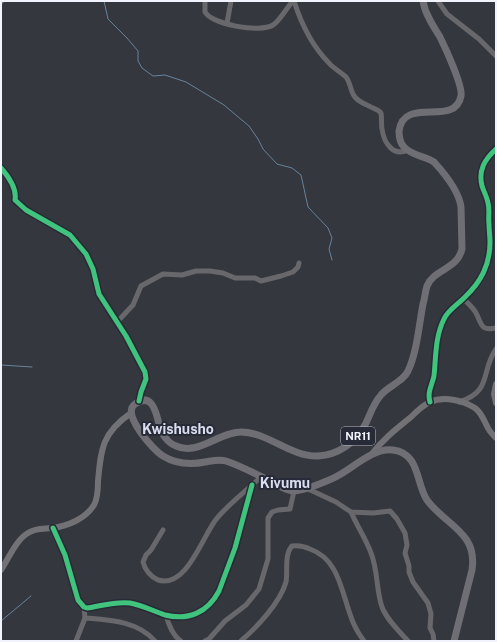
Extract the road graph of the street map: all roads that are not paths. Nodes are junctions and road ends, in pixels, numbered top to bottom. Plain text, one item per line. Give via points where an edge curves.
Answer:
1 (205, 1) edge
2 (231, 1) edge
3 (294, 1) edge
4 (423, 1) edge
5 (438, 1) edge
6 (226, 23) junction
7 (496, 56) edge
8 (496, 149) edge
9 (408, 150) junction
10 (1, 168) edge
11 (299, 263) dead end
12 (463, 298) junction
13 (118, 322) junction
14 (496, 328) edge
15 (496, 349) edge
16 (496, 384) edge
17 (140, 402) junction
18 (430, 402) junction
19 (459, 402) junction
20 (496, 403) edge
21 (131, 413) junction
22 (496, 438) edge
23 (371, 455) junction
24 (261, 476) junction
25 (252, 486) junction
26 (306, 488) junction
27 (294, 491) junction
28 (351, 512) junction
29 (53, 528) junction
30 (163, 530) dead end
31 (1, 570) edge
32 (84, 607) junction
33 (166, 615) junction
34 (85, 618) junction
35 (76, 641) edge
36 (155, 641) edge
37 (181, 641) edge
38 (206, 641) edge
39 (241, 641) edge
40 (364, 641) edge
41 (408, 641) edge
42 (434, 641) edge
43 (454, 641) edge

1 - 6 street via 206,15
2 - 6 street
3 - 6 street via 273,25 249,29
3 - 9 street via 306,30 322,56 347,79 357,100 381,113 383,135 391,148 400,153
4 - 9 highway via 429,20 458,77 462,94 456,106 449,110 416,112 404,119 399,136 403,147
5 - 7 street via 447,14
8 - 12 street via 480,171 489,208 490,242 487,266 484,274
9 - 17 highway, NR11 via 434,162 455,190 461,207 461,254 456,262 428,285 408,371 377,400 361,431 349,445 330,454 312,456 243,432 194,448 182,448 172,444 162,434 152,404
10 - 13 street via 10,179 15,200 22,208 64,231 86,254 93,269 99,294
11 - 13 street via 293,272 261,281 210,271 182,275 163,274 141,286 133,305
12 - 14 street via 477,314 484,328
12 - 18 street via 449,311 442,324 435,349
13 - 17 street via 145,375
15 - 19 street via 477,393
16 - 20 main road
17 - 21 highway via 133,406
18 - 19 main road via 443,399
18 - 23 main road via 381,442
19 - 22 main road via 476,408
21 - 24 highway via 134,422 150,443 168,459 188,464 222,460
21 - 29 main road via 107,435 100,456 94,505 71,524
23 - 26 highway, NR11 via 342,473
23 - 43 highway, NR11 via 393,450 408,458 416,468 426,498 461,532 472,550 472,570
24 - 25 street
24 - 27 highway
25 - 30 street via 217,517 195,558 185,570 165,581 152,576 143,562
25 - 33 street via 235,548 216,596 196,614
26 - 27 highway, NR11
26 - 28 street
27 - 38 street via 290,509 275,510 268,518 269,554 259,590
28 - 41 street via 371,551 382,607 393,625
28 - 42 street via 390,512 397,519 405,533 405,553 410,576 430,609 430,628
29 - 31 main road via 28,533 21,539
29 - 32 street via 65,556 78,600
32 - 33 street via 124,603
32 - 34 street
33 - 37 street
34 - 35 street
34 - 36 street via 130,624 147,633
39 - 40 street via 273,608 286,582 288,552 296,545 319,552 333,567 358,633

